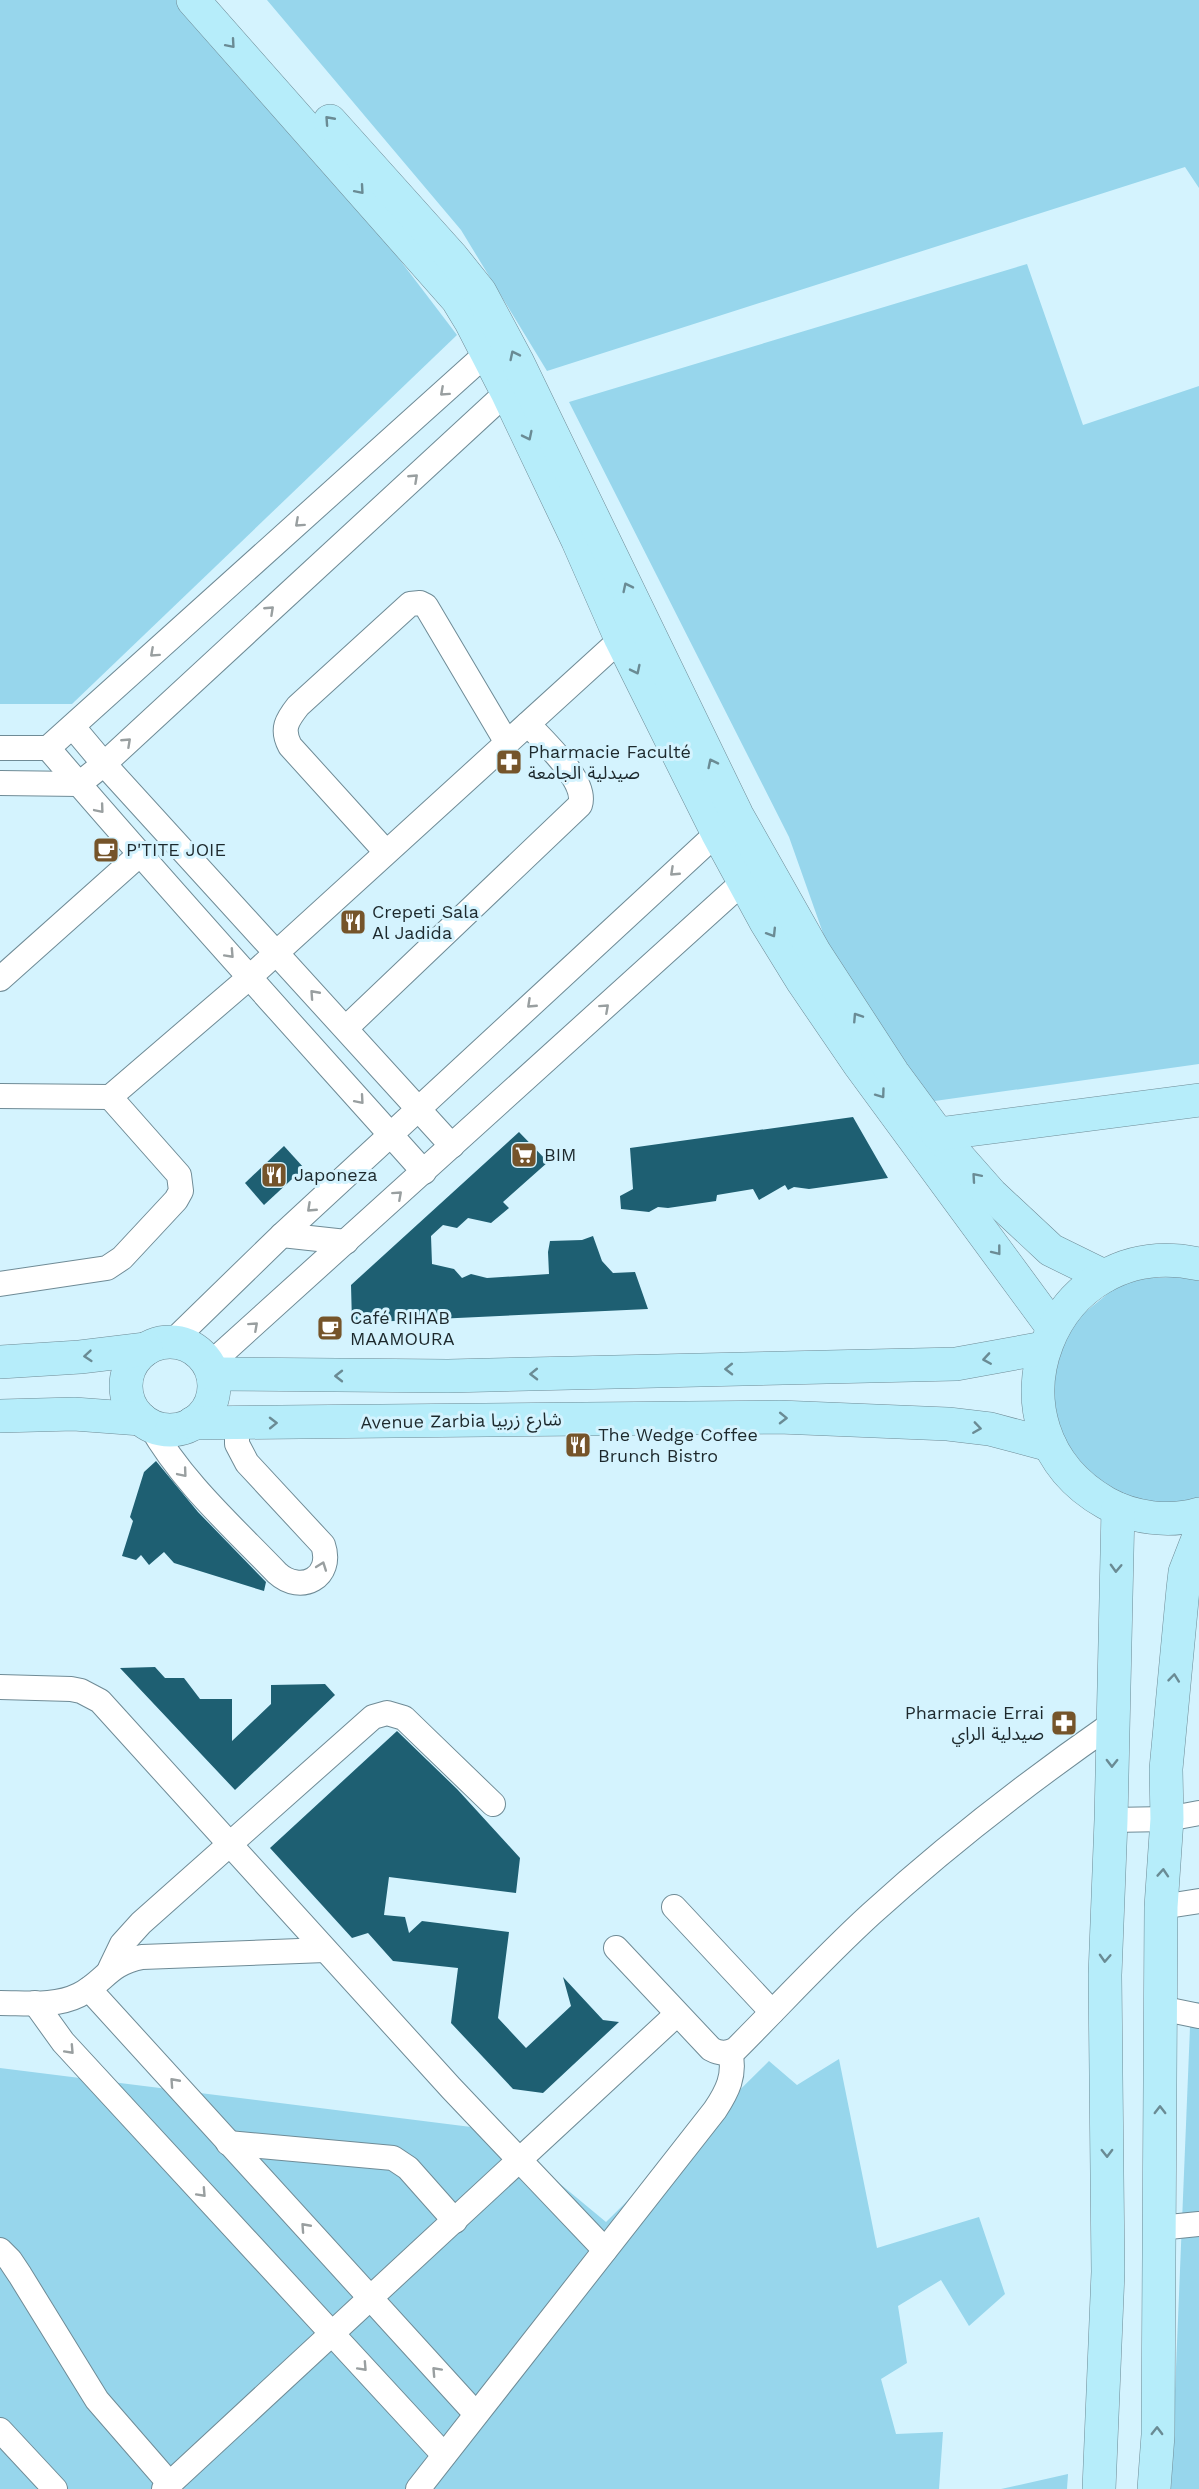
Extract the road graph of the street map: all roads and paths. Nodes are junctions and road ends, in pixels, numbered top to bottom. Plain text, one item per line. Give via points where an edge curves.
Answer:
1 (193, 0) edge
2 (221, 0) edge
3 (487, 353) junction
4 (507, 392) junction
5 (621, 639) junction
6 (528, 724) junction
7 (73, 727) junction
8 (507, 743) junction
9 (0, 748) edge
10 (48, 748) junction
11 (104, 764) junction
12 (0, 783) edge
13 (79, 784) junction
14 (727, 824) junction
15 (386, 852) junction
16 (139, 855) junction
17 (754, 874) junction
18 (277, 952) junction
19 (251, 976) junction
20 (0, 979) edge
21 (346, 1028) junction
22 (0, 1096) edge
23 (110, 1097) junction
24 (1199, 1101) edge
25 (418, 1108) junction
26 (390, 1134) junction
27 (938, 1134) junction
28 (452, 1146) junction
29 (424, 1172) junction
30 (282, 1235) junction
31 (346, 1242) junction
32 (1199, 1264) edge
33 (1104, 1276) junction
34 (0, 1284) edge
35 (1048, 1338) junction
36 (160, 1345) junction
37 (0, 1362) edge
38 (211, 1370) junction
39 (0, 1416) edge
40 (146, 1422) junction
41 (193, 1423) junction
42 (237, 1423) junction
43 (1050, 1445) junction
44 (1118, 1509) junction
45 (1199, 1514) edge
46 (1199, 1536) edge
47 (0, 1688) edge
48 (1113, 1723) junction
49 (494, 1804) dead end
50 (1199, 1813) edge
51 (1167, 1819) junction
52 (1111, 1820) junction
53 (228, 1845) junction
54 (1199, 1901) edge
55 (674, 1907) dead end
56 (1161, 1907) junction
57 (616, 1948) dead end
58 (325, 1950) junction
59 (110, 1969) junction
60 (89, 1989) junction
61 (0, 2003) edge
62 (35, 2003) junction
63 (1160, 2008) junction
64 (772, 2012) junction
65 (677, 2014) junction
66 (1199, 2016) edge
67 (730, 2052) junction
68 (228, 2143) junction
69 (519, 2161) junction
70 (455, 2221) junction
71 (1199, 2224) edge
72 (1159, 2228) junction
73 (0, 2250) edge
74 (604, 2250) junction
75 (370, 2299) junction
76 (332, 2334) junction
77 (476, 2414) junction
78 (0, 2430) edge
79 (444, 2455) junction
80 (167, 2486) edge
81 (56, 2489) edge
82 (417, 2489) edge
83 (1100, 2489) edge
84 (1154, 2489) edge

1 -> 3 main road via 457,299
14 -> 2 main road via 517,360 480,292
3 - 4 main road
3 -> 7 street
4 -> 5 main road
11 -> 4 street
5 - 6 street
5 -> 14 main road
6 - 8 street
6 - 21 street via 576,779 581,791 580,805
7 - 10 street
7 - 11 street
8 - 15 street
8 - 15 street via 426,606 410,604 298,706 285,727 290,746
9 - 10 street
10 - 13 street
11 - 13 street
11 - 18 street
12 - 13 street
13 -> 16 street
14 - 17 main road
14 -> 25 street
15 - 18 street
16 -> 19 street
16 - 20 street
27 -> 17 main road via 815,953
28 -> 17 street
17 -> 35 main road via 803,982
18 - 19 street
21 -> 18 street
19 - 23 street
19 -> 26 street
21 - 25 street
22 - 23 street
23 - 34 street via 179,1175 181,1191 176,1200 122,1258 107,1268
24 - 27 main road
25 - 26 street
25 - 28 street
26 - 29 street
26 -> 30 street
33 -> 27 main road via 1051,1250 991,1194
28 - 29 street
31 -> 29 street
30 - 31 street
30 - 36 street
38 -> 31 street
32 - 33 main road via 1178,1259 1139,1262
33 - 35 main road via 1067,1308
35 -> 38 main road via 957,1364 448,1376
35 - 43 main road via 1038,1394 1041,1420
36 -> 37 main road
36 - 38 main road via 188,1345 200,1353
36 - 40 main road via 136,1358 126,1383 132,1408
38 - 41 main road via 212,1402
39 - 40 main road via 74,1414
40 - 41 main road via 172,1430
40 -> 42 street via 177,1467 277,1573 298,1584 313,1580 326,1560 323,1545 247,1463 237,1444
41 - 42 main road, Avenue Zarbia شارع زربيا
42 -> 43 main road, Avenue Zarbia شارع زربيا via 779,1417 948,1424 990,1429
43 - 44 main road via 1067,1472 1090,1494
44 - 45 main road via 1152,1518
44 -> 48 main road
51 -> 46 main road via 1167,1760 1183,1589
47 - 53 street via 71,1689 100,1701
48 -> 52 main road
48 - 64 street via 1041,1773 917,1873
49 - 53 street via 412,1724 396,1714 380,1714 366,1720
50 - 51 street
51 - 52 street
56 -> 51 main road
52 -> 83 main road via 1105,1975 1108,2272
53 - 58 street
53 - 59 street via 131,1933
54 - 56 street
55 - 64 street
56 - 63 main road
57 - 65 street
58 - 59 street via 142,1957
58 - 69 street
59 - 60 street
60 - 62 street via 65,2000
68 -> 60 street
61 - 62 street
62 -> 76 street via 63,2042
63 - 66 street
72 -> 63 main road
64 - 67 street
65 - 67 street via 711,2049
65 - 69 street
67 - 74 street via 732,2072 721,2101
68 - 70 street via 393,2158 408,2168
75 -> 68 street
69 - 70 street
69 - 74 street
70 - 75 street
71 - 72 street
84 -> 72 main road
73 - 80 street via 20,2275 97,2400
74 - 77 street
75 - 76 street
77 -> 75 street
76 -> 79 street
76 - 80 street
77 - 79 street
78 - 81 street
79 - 82 street

